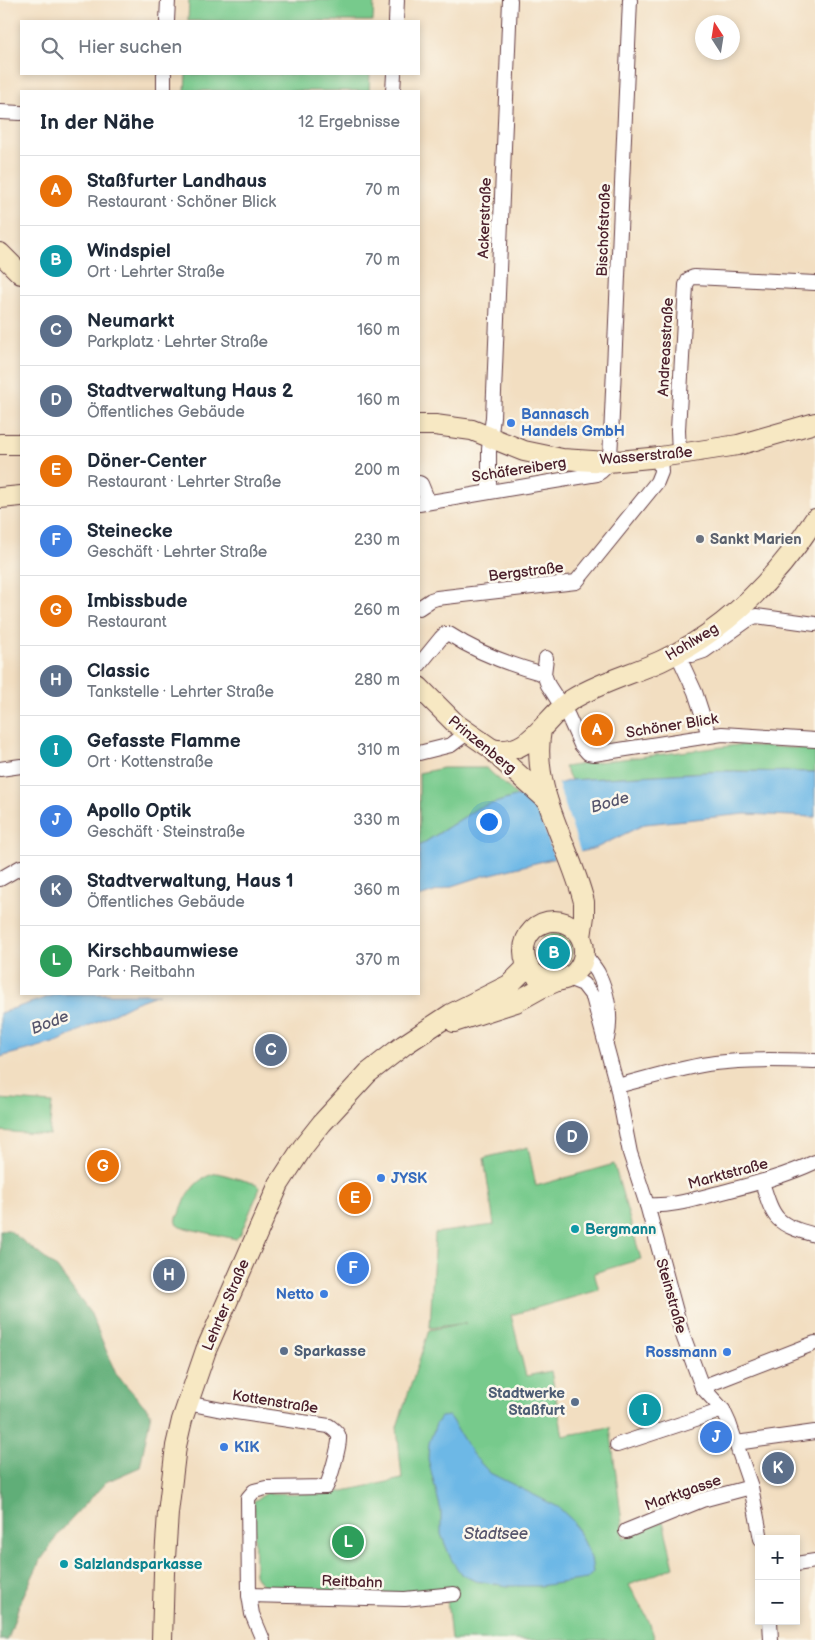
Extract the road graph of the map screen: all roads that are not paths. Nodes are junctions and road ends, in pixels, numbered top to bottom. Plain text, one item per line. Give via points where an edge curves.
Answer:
1 (168, 0) edge
2 (397, 0) edge
3 (510, 0) edge
4 (630, 0) edge
5 (167, 20) edge
6 (396, 20) edge
7 (164, 75) edge
8 (394, 75) edge
9 (164, 90) edge
10 (393, 90) edge
11 (0, 112) edge
12 (20, 113) edge
13 (0, 253) edge
14 (20, 273) edge
15 (815, 283) edge
16 (815, 423) edge
17 (420, 425) edge
18 (491, 436) junction
19 (0, 444) edge
20 (20, 444) edge
21 (669, 456) junction
22 (608, 462) junction
23 (420, 484) edge
24 (489, 491) junction
25 (20, 496) edge
26 (0, 498) edge
27 (423, 502) edge
28 (815, 519) edge
29 (420, 607) edge
30 (815, 624) edge
31 (677, 653) junction
32 (546, 658) dead end
33 (420, 664) edge
34 (544, 674) junction
35 (420, 688) edge
36 (561, 708) junction
37 (541, 730) junction
38 (467, 733) junction
39 (709, 735) junction
40 (815, 740) edge
41 (492, 749) junction
42 (420, 753) edge
43 (20, 766) edge
44 (0, 769) edge
45 (534, 777) junction
46 (20, 868) edge
47 (575, 876) junction
48 (0, 880) edge
49 (556, 921) junction
50 (582, 945) junction
51 (526, 963) junction
52 (562, 980) junction
53 (424, 1031) junction
54 (606, 1042) junction
55 (815, 1061) edge
56 (617, 1086) junction
57 (815, 1162) edge
58 (762, 1182) junction
59 (647, 1205) junction
60 (815, 1235) edge
61 (815, 1343) edge
62 (702, 1387) junction
63 (187, 1402) junction
64 (723, 1410) junction
65 (815, 1432) edge
66 (736, 1444) junction
67 (617, 1445) dead end
68 (751, 1487) junction
69 (626, 1531) dead end
70 (760, 1535) edge
71 (815, 1562) edge
72 (800, 1564) edge
73 (454, 1594) dead end
74 (249, 1595) junction
75 (770, 1625) edge
76 (162, 1640) edge
77 (263, 1640) edge
78 (771, 1640) edge

1 - 5 street
2 - 6 street
3 - 18 street, Ackerstraße
4 - 22 street, Bischofstraße
7 - 9 street
8 - 10 street
11 - 12 street
13 - 14 main road
15 - 21 street, Andreasstraße via 689,279 686,285 678,430
16 - 21 main road, Wasserstraße via 738,445
17 - 18 main road, Wasserstraße via 472,430
18 - 22 main road, Wasserstraße via 524,450 562,459
18 - 24 street, Ackerstraße
19 - 20 main road
21 - 22 main road, Wasserstraße
21 - 29 street, Bergstraße via 657,482 576,582 436,598
22 - 24 street, Schäfereiberg via 597,474
23 - 27 street
24 - 27 street, Schäfereiberg
25 - 26 main road
28 - 31 main road, Hohlweg via 792,553 754,597 714,630
30 - 31 street via 756,616 704,651 692,656
31 - 36 main road, Hohlweg via 586,692
31 - 39 street via 695,692
32 - 34 street
33 - 34 street via 441,638 449,634 484,654
34 - 36 street
35 - 38 main road, Prinzenberg
36 - 37 main road, Hohlweg
36 - 39 street, Schöner Blick via 588,753
37 - 41 main road, Hohlweg via 515,749
37 - 45 main road
38 - 41 main road, Prinzenberg
38 - 42 street via 451,745
39 - 40 street, Schöner Blick
41 - 45 main road, Prinzenberg via 515,772
43 - 44 street
45 - 47 main road via 547,800
46 - 48 street
47 - 49 main road via 572,899
47 - 50 main road via 584,902
49 - 50 main road via 571,926
49 - 51 main road via 545,922 531,931 525,941
50 - 52 main road via 578,969
50 - 54 street, Steinstraße via 607,996 610,1027
51 - 52 main road via 539,978
51 - 53 main road, Lehrter Straße via 510,985
52 - 53 main road, Lehrter Straße via 516,1002
52 - 54 street, Steinstraße via 583,984 590,991
53 - 63 main road, Lehrter Straße via 362,1080 322,1123 288,1168 219,1320
54 - 56 street, Steinstraße
55 - 56 street via 715,1063
56 - 59 street, Steinstraße via 630,1153
57 - 58 street, Marktstraße
58 - 59 street, Marktstraße via 681,1203
58 - 60 street via 771,1210 781,1223
59 - 62 street, Steinstraße via 681,1330
61 - 62 street
62 - 64 street, Steinstraße
63 - 74 street, Kottenstraße via 329,1426 336,1430 339,1438 326,1487 266,1488 254,1490 248,1498
63 - 76 main road, Lehrter Straße via 172,1479
64 - 66 street, Steinstraße
64 - 67 street
65 - 66 street
66 - 68 street, Steinstraße
68 - 69 street, Marktgasse via 702,1500
68 - 70 street, Steinstraße
71 - 72 street
73 - 74 street, Reitbahn via 404,1599
74 - 77 street via 252,1614
75 - 78 street

